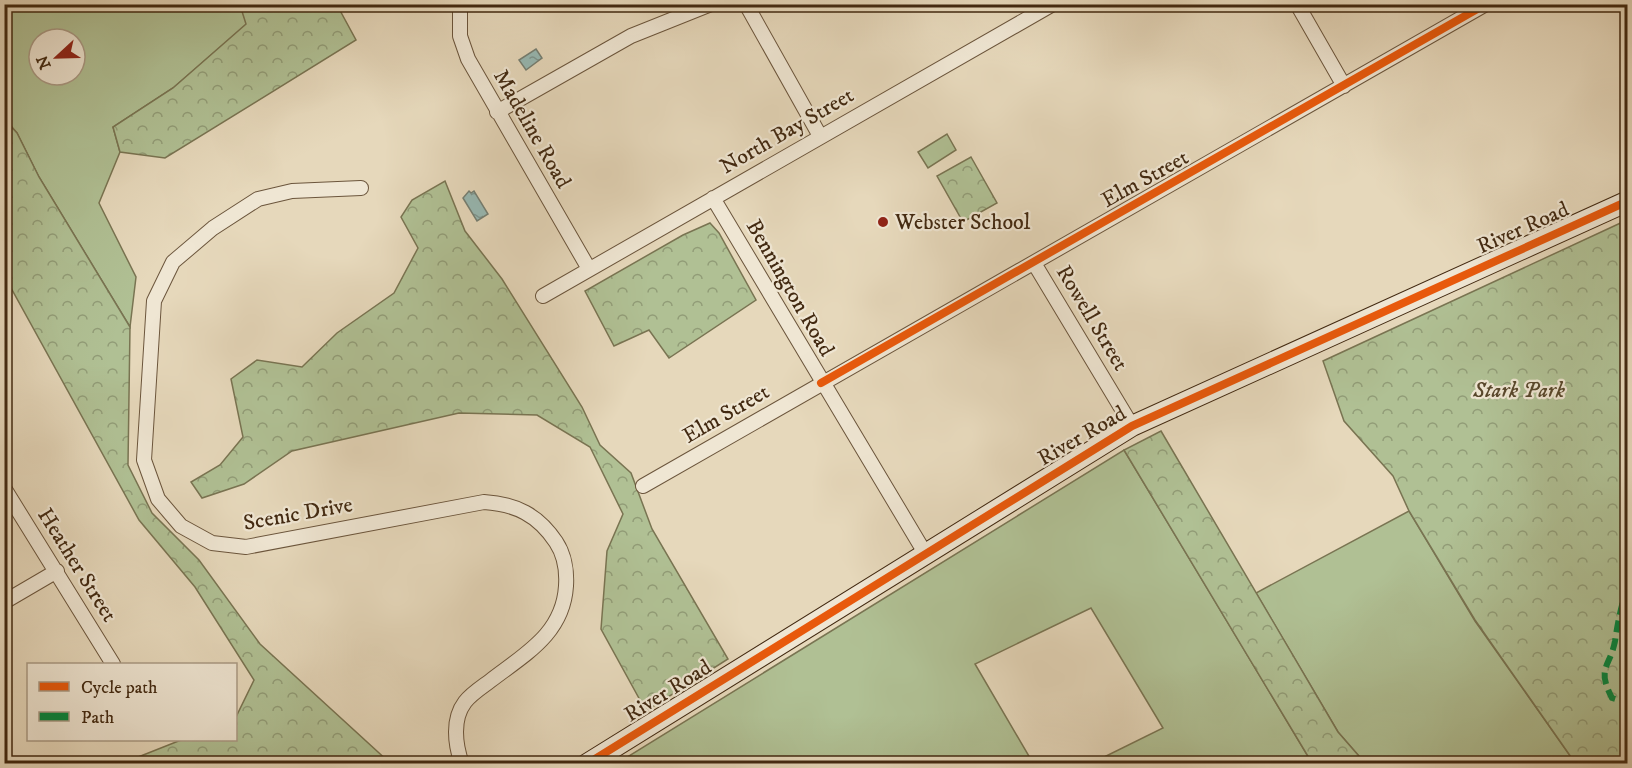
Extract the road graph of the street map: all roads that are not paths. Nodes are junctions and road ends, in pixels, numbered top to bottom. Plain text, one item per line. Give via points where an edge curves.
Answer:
1 (460, 4) edge
2 (711, 4) edge
3 (746, 4) edge
4 (1053, 4) edge
5 (1297, 4) edge
6 (1486, 4) edge
7 (1344, 86) junction
8 (497, 112) junction
9 (820, 136) junction
10 (361, 188) dead end
11 (712, 198) junction
12 (1628, 201) edge
13 (1034, 263) junction
14 (589, 269) junction
15 (543, 296) dead end
16 (821, 383) junction
17 (1132, 426) junction
18 (643, 486) dead end
19 (4, 488) edge
20 (925, 553) junction
21 (57, 571) junction
22 (4, 602) edge
23 (112, 663) edge
24 (462, 764) edge
25 (587, 764) edge

1 - 8 street, Madeline Road via 463,47
2 - 8 street via 631,36
3 - 9 street
4 - 9 street, North Bay Street
5 - 7 street
6 - 7 street, Elm Street
7 - 13 street, Elm Street
8 - 14 street, Madeline Road
9 - 11 street, North Bay Street
10 - 24 street, Scenic Drive via 292,191 258,199 213,228 173,262 154,301 144,460 158,499 181,526 212,543 246,547 484,502 515,506 540,521 559,546 564,561 567,578 562,614 543,641 465,702 456,735
11 - 14 street, North Bay Street
11 - 16 street, Bennington Road
12 - 17 street, River Road
13 - 16 street, Elm Street
13 - 17 street, Rowell Street
14 - 15 street, North Bay Street
16 - 18 street, Elm Street
16 - 20 street, Bennington Road
17 - 20 street, River Road
19 - 21 street, Heather Street
20 - 25 street, River Road
21 - 22 street
21 - 23 street, Heather Street

